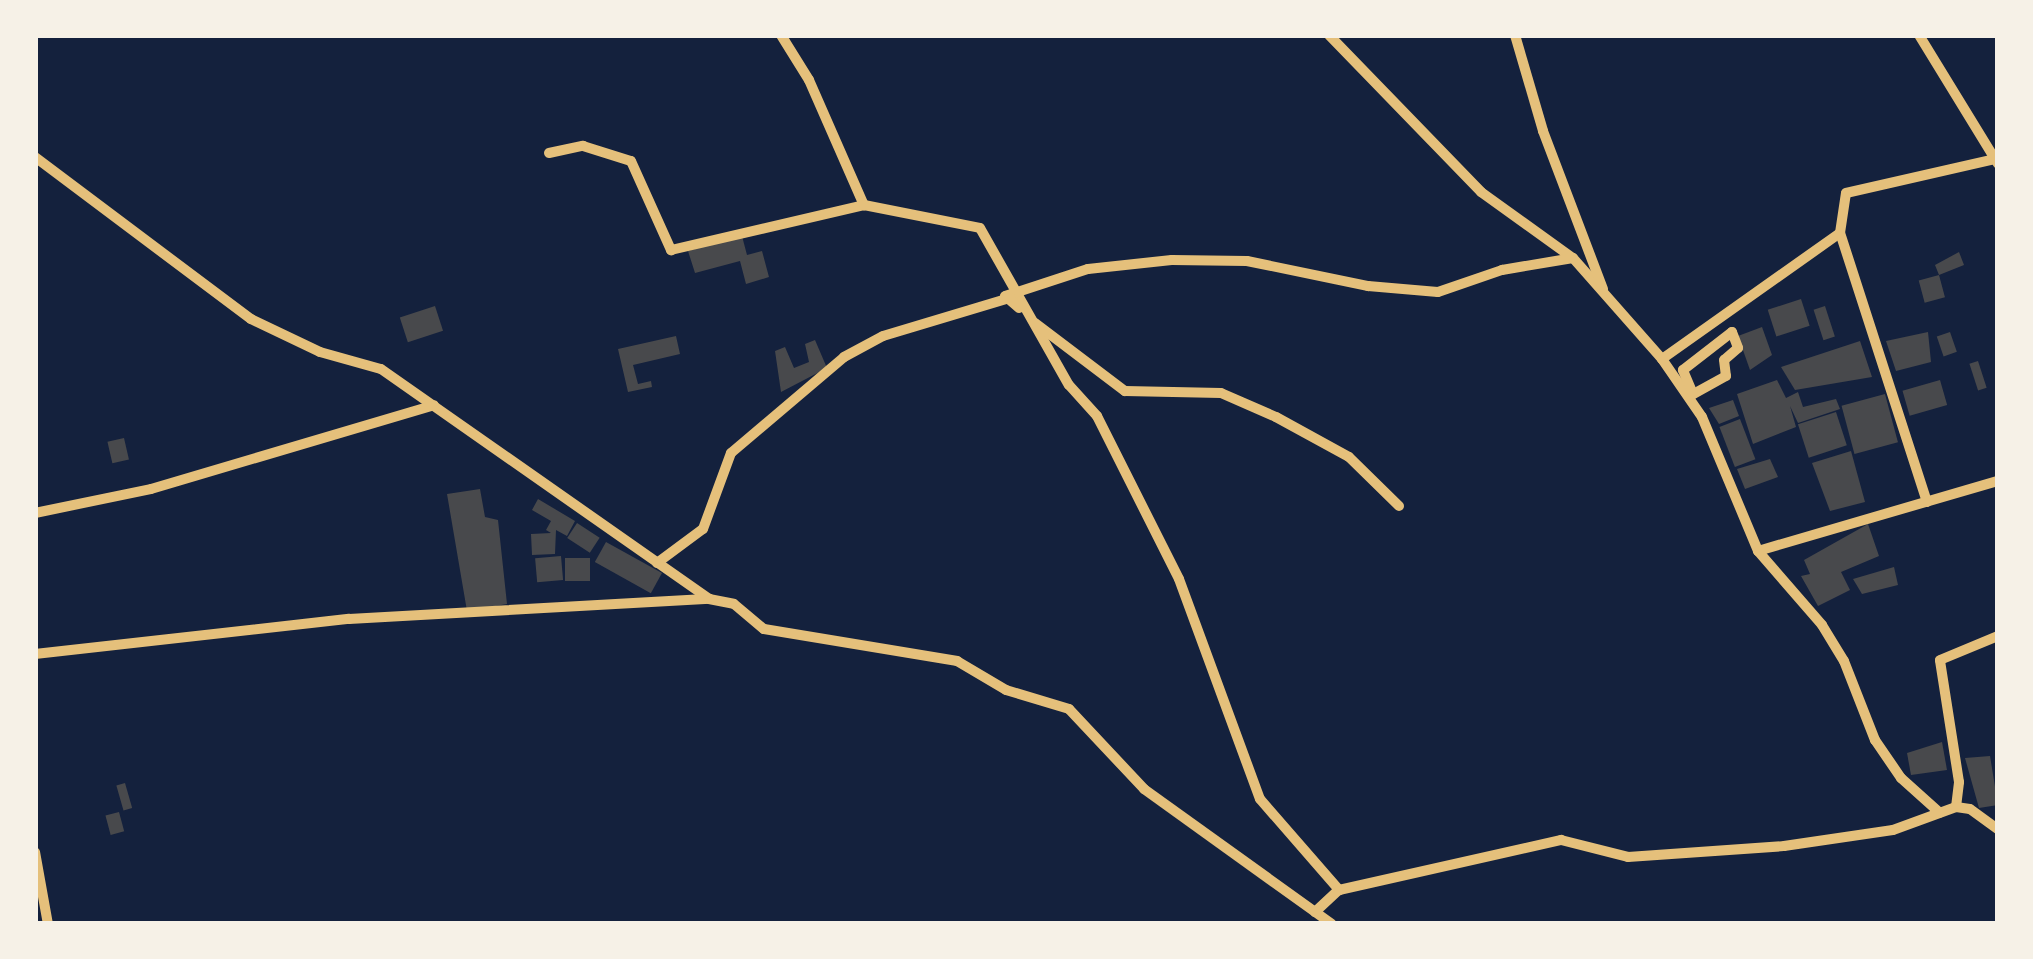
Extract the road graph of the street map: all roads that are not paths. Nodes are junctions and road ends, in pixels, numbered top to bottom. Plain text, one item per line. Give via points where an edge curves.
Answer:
1 (782, 35) edge
2 (1329, 35) edge
3 (1516, 35) edge
4 (1918, 35) edge
5 (549, 153) dead end
6 (35, 158) edge
7 (1995, 162) edge
8 (864, 205) junction
9 (1840, 233) junction
10 (1573, 258) junction
11 (1015, 296) junction
12 (1606, 296) junction
13 (1732, 332) joint
14 (1662, 359) junction
15 (434, 405) junction
16 (1998, 480) edge
17 (1926, 502) junction
18 (1399, 506) dead end
19 (35, 512) edge
20 (1758, 551) junction
21 (657, 564) junction
22 (709, 599) junction
23 (1998, 636) edge
24 (35, 654) edge
25 (1956, 807) junction
26 (1940, 813) junction
27 (1998, 830) edge
28 (35, 852) edge
29 (1339, 890) junction
30 (1316, 912) junction
31 (48, 924) edge
32 (1332, 924) edge

1 - 8 street
2 - 10 street via 1481,192
3 - 12 street via 1543,131
4 - 7 street
5 - 8 street via 582,146 631,161 670,250
6 - 15 street via 251,319 320,352 381,369
7 - 9 street via 1850,189
8 - 11 street via 980,228
9 - 14 street
9 - 17 street
10 - 12 street
10 - 18 street via 1502,270 1438,292 1247,261 1172,260 1088,268 1005,296 1077,360 1125,391 1221,393 1349,457
11 - 21 street via 882,336 844,358 730,452 703,528
11 - 29 street via 1068,385 1097,416 1179,579 1260,799
12 - 14 street
13 - 13 street via 1683,370 1693,394 1726,376 1724,360 1738,348
14 - 20 street via 1702,418
15 - 19 street via 151,490
15 - 21 street
16 - 17 street
17 - 20 street
20 - 26 street via 1837,649 1875,740 1901,778
21 - 22 street
22 - 24 street via 348,620
22 - 30 street via 734,604 764,629 957,661 1006,690 1069,710 1144,789
23 - 25 street via 1940,660 1959,782
25 - 26 street
25 - 27 street via 1970,808
26 - 29 street via 1894,830 1784,846 1628,857 1561,840
28 - 31 street
29 - 30 street
30 - 32 street

